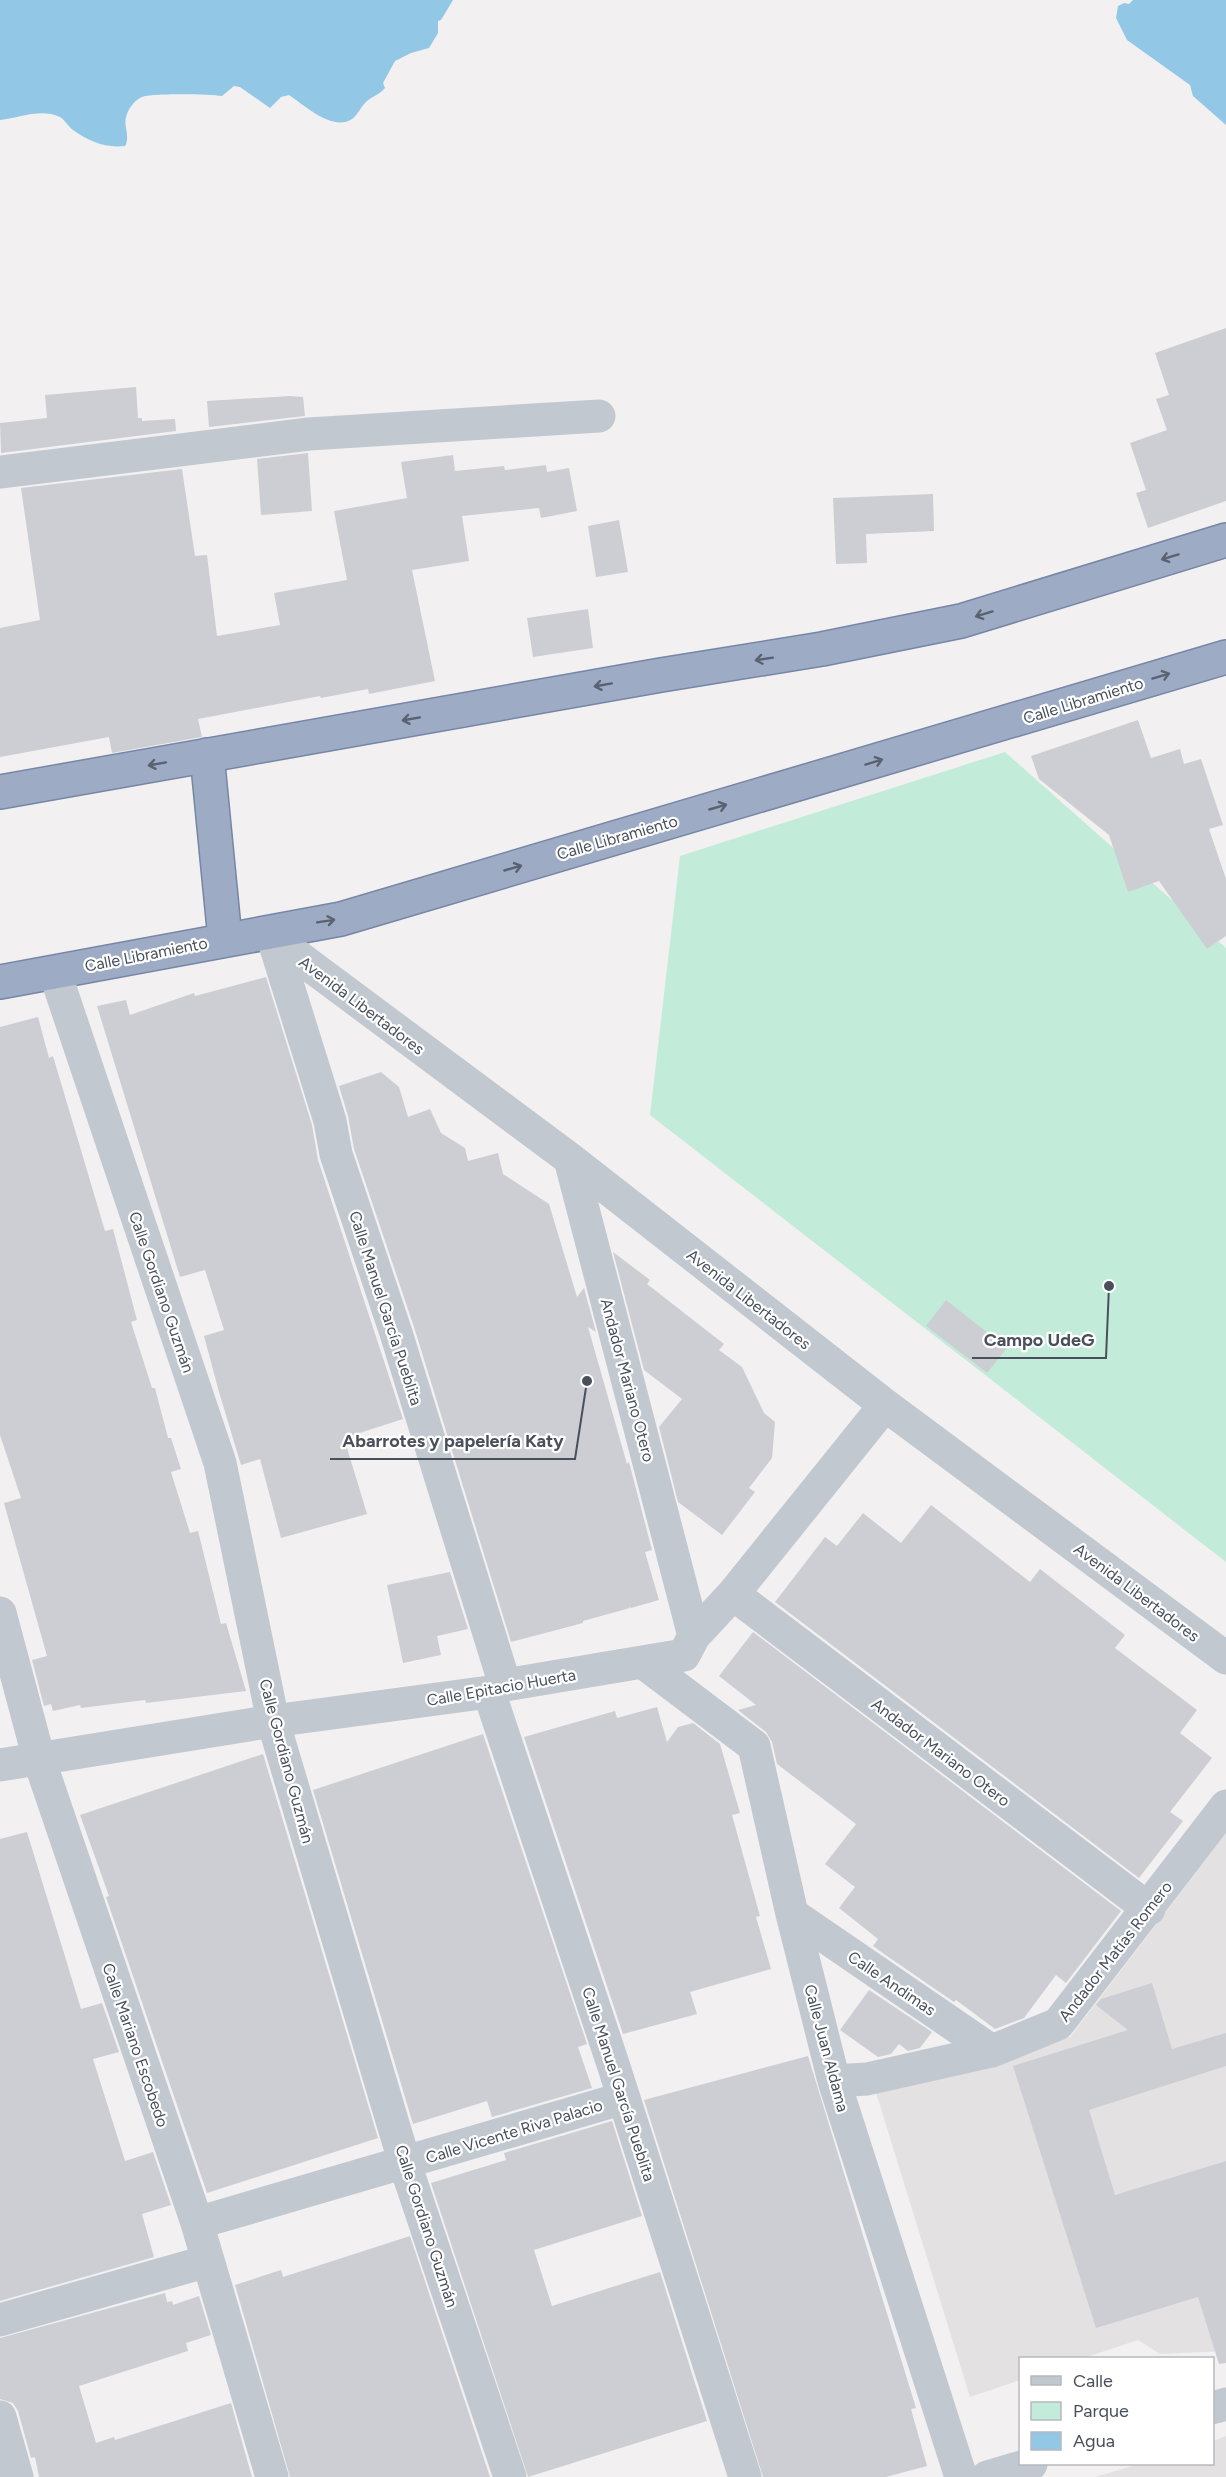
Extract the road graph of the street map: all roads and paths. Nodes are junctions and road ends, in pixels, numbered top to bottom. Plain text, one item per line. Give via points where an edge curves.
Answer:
1 (599, 416) dead end
2 (0, 472) edge
3 (1226, 540) edge
4 (1226, 657) edge
5 (207, 755) junction
6 (0, 792) edge
7 (274, 934) junction
8 (225, 939) junction
9 (55, 972) junction
10 (0, 982) edge
11 (570, 1159) junction
12 (885, 1405) junction
13 (733, 1594) junction
14 (0, 1613) edge
15 (694, 1636) junction
16 (1226, 1658) edge
17 (644, 1663) junction
18 (497, 1689) junction
19 (273, 1721) junction
20 (39, 1759) junction
21 (0, 1765) edge
22 (1226, 1806) edge
23 (1149, 1909) junction
24 (792, 1914) junction
25 (992, 2051) junction
26 (834, 2082) junction
27 (624, 2098) junction
28 (405, 2164) junction
29 (197, 2223) junction
30 (208, 2261) junction
31 (0, 2320) edge
32 (0, 2417) edge
33 (1025, 2465) edge
34 (17, 2477) edge
35 (272, 2477) edge
36 (510, 2477) edge
37 (745, 2477) edge
38 (961, 2477) edge
39 (987, 2477) edge

1 - 2 street via 309,434
3 -> 5 highway via 961,621 822,650
7 -> 4 highway, Calle Libramiento via 341,919
5 -> 6 highway
5 - 8 highway
7 - 8 highway, Calle Libramiento
7 - 11 street, Avenida Libertadores
7 - 18 street, Calle Manuel García Pueblita via 330,1121 336,1154 396,1333
8 - 9 highway, Calle Libramiento
9 - 10 highway, Calle Libramiento
9 - 19 street, Calle Gordiano Guzmán via 220,1463
11 - 12 street, Avenida Libertadores
11 - 15 street, Andador Mariano Otero
12 - 13 street, Calle Epitacio Huerta
12 - 16 street, Avenida Libertadores
13 - 15 street, Calle Epitacio Huerta
13 - 23 street, Andador Mariano Otero
14 - 20 street, Calle Mariano Escobedo
15 - 17 street, Calle Epitacio Huerta via 684,1655
17 - 18 street, Calle Epitacio Huerta
17 - 24 street, Calle Juan Aldama via 754,1746
18 - 19 street, Calle Epitacio Huerta
18 - 27 street, Calle Manuel García Pueblita
19 - 20 street, Calle Epitacio Huerta
19 - 28 street, Calle Gordiano Guzmán
20 - 21 street, Calle Epitacio Huerta
20 - 29 street, Calle Mariano Escobedo
22 - 23 street, Andador Matías Romero
23 - 25 street, Andador Matías Romero via 1058,2025
24 - 25 street, Calle Andimas
24 - 26 street, Calle Juan Aldama
25 - 26 street, Andador Matías Romero via 867,2079
26 - 38 street, Calle Juan Aldama
27 - 28 street, Calle Vicente Riva Palacio
27 - 37 street, Calle Manuel García Pueblita
28 - 29 street, Calle Vicente Riva Palacio
28 - 36 street, Calle Gordiano Guzmán
29 - 30 street, Calle Mariano Escobedo
30 - 31 street
30 - 35 street, Calle Mariano Escobedo
32 - 34 street
33 - 39 street

